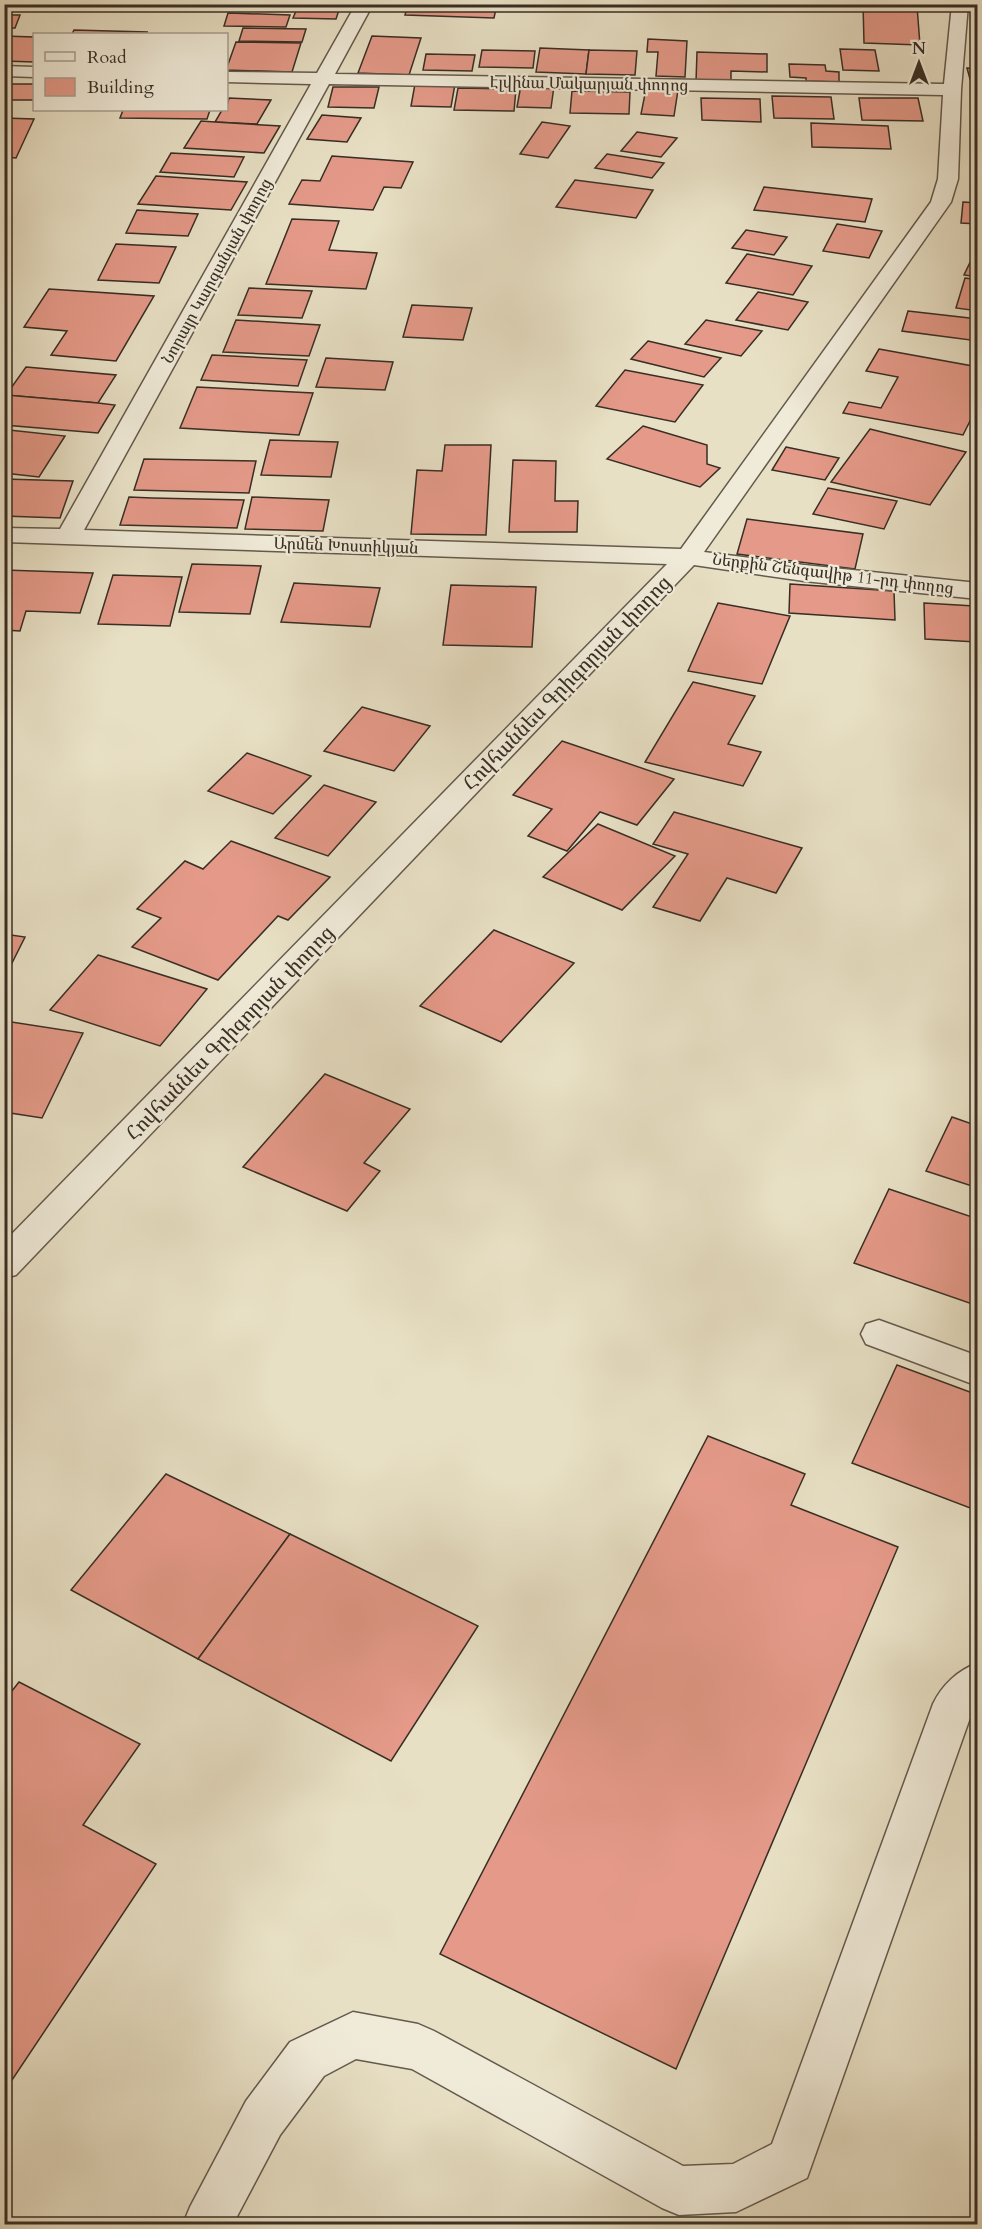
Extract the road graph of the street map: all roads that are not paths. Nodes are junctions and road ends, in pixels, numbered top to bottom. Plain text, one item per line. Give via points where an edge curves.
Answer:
1 (365, 4) edge
2 (960, 4) edge
3 (4, 71) edge
4 (33, 72) edge
5 (228, 77) edge
6 (324, 79) junction
7 (952, 90) junction
8 (4, 535) edge
9 (68, 537) junction
10 (688, 557) junction
11 (978, 591) edge
12 (4, 1265) edge
13 (879, 1334) dead end
14 (978, 1371) edge
15 (978, 1681) edge
16 (207, 2224) edge

1 - 6 street, Նորայր Կարգանյան փողոց
2 - 7 street, Հովհաննես Գրիգորյան փողոց
3 - 4 street
5 - 6 street, Էլվինա Մակարյան փողոց
6 - 7 street, Էլվինա Մակարյան փողոց
6 - 9 street, Նորայր Կարգանյան փողոց
7 - 10 street, Հովհաննես Գրիգորյան փողոց via 948,179 941,202
8 - 9 street, Արմեն Խոստիկյան
9 - 10 street, Արմեն Խոստիկյան
10 - 11 street, Ներքին Շենգավիթ 11-րդ փողոց
10 - 12 street, Հովհաննես Գրիգորյան փողոց
13 - 14 street
15 - 16 street via 954,1704 790,2161 736,2188 679,2191 418,2047 353,2035 307,2059 263,2118

